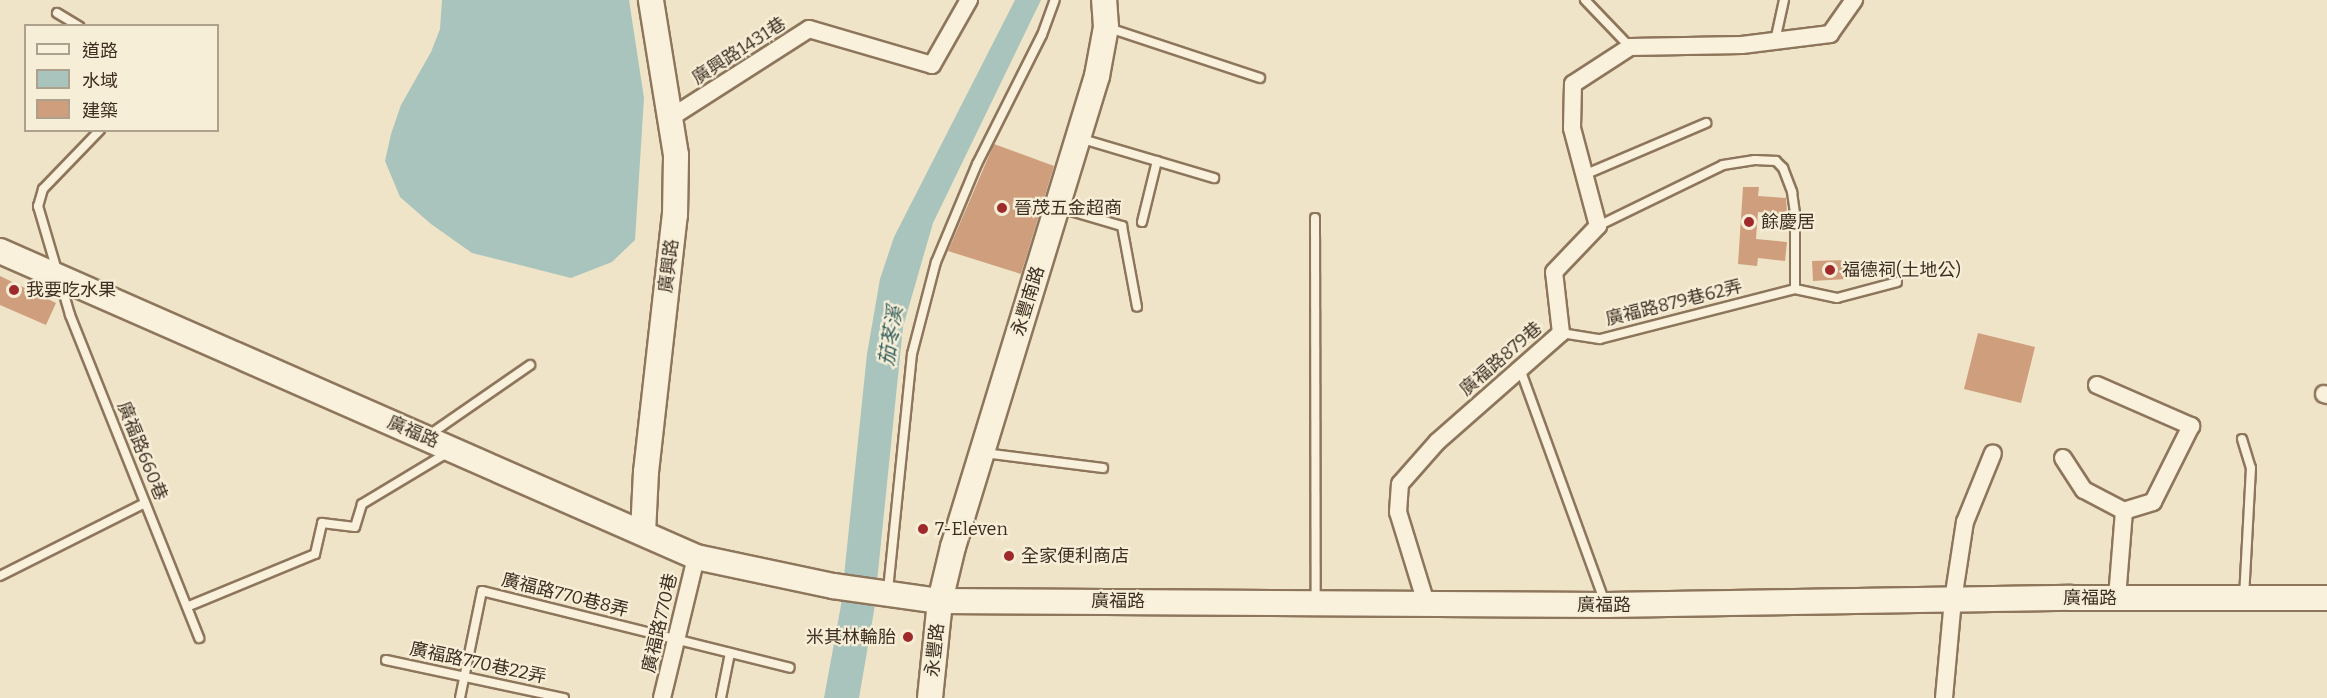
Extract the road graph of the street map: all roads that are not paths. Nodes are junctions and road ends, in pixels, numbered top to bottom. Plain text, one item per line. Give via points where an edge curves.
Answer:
1 (651, 0) edge
2 (969, 0) edge
3 (1055, 0) edge
4 (1104, 0) edge
5 (1585, 0) edge
6 (1784, 0) edge
7 (1854, 0) edge
8 (57, 13) dead end
9 (76, 24) edge
10 (1106, 27) junction
11 (1775, 41) junction
12 (1630, 47) junction
13 (1260, 78) dead end
14 (670, 118) junction
15 (1707, 123) dead end
16 (98, 132) edge
17 (1078, 137) junction
18 (1157, 161) junction
19 (1584, 175) junction
20 (1214, 178) dead end
21 (1057, 207) junction
22 (1315, 218) dead end
23 (1142, 222) dead end
24 (1598, 226) junction
25 (0, 251) edge
26 (57, 275) junction
27 (1897, 282) dead end
28 (1795, 289) junction
29 (1137, 307) dead end
30 (1561, 333) junction
31 (530, 365) dead end
32 (1520, 369) junction
33 (2097, 385) dead end
34 (426, 436) junction
35 (2242, 439) dead end
36 (453, 449) junction
37 (981, 453) junction
38 (1993, 453) dead end
39 (2063, 458) dead end
40 (1103, 468) dead end
41 (145, 503) junction
42 (2124, 511) junction
43 (643, 533) junction
44 (696, 557) junction
45 (0, 576) edge
46 (884, 593) junction
47 (2117, 598) junction
48 (2244, 598) junction
49 (2327, 598) edge
50 (1953, 600) junction
51 (940, 601) junction
52 (1316, 602) junction
53 (1426, 603) junction
54 (1606, 605) junction
55 (189, 606) junction
56 (199, 638) dead end
57 (675, 640) junction
58 (730, 653) junction
59 (386, 660) dead end
60 (790, 668) dead end
61 (465, 676) junction
62 (460, 698) edge
63 (564, 698) edge
64 (662, 698) edge
65 (721, 698) edge
66 (930, 698) edge
67 (1944, 698) edge

1 - 14 street, 廣興路
2 - 14 street, 廣興路1431巷 via 932,65 809,29
3 - 46 lane via 1042,35 977,164 936,262 912,354
4 - 10 street, 永豐南路
5 - 12 lane
6 - 11 lane
7 - 11 street via 1830,34
8 - 9 lane
10 - 13 lane
10 - 17 street, 永豐南路 via 1097,76
11 - 12 street
12 - 19 street via 1573,84 1572,128
14 - 43 street, 廣興路 via 676,154 675,215 647,461
15 - 19 lane
16 - 26 lane, 廣福路660巷 via 43,189 38,206
17 - 18 lane
17 - 21 street, 永豐南路
18 - 20 lane
18 - 23 lane
19 - 24 street
21 - 29 lane via 1122,226
21 - 37 street, 永豐南路
22 - 52 lane
24 - 28 lane via 1723,165 1776,161 1783,168 1792,192
24 - 30 street, 廣福路879巷 via 1554,272
25 - 26 street, 廣福路
26 - 34 street, 廣福路
26 - 41 lane, 廣福路660巷
27 - 28 lane via 1837,298
28 - 30 lane, 廣福路879巷62弄 via 1600,339
30 - 32 street, 廣福路879巷
31 - 34 lane
32 - 53 street, 廣福路879巷 via 1437,442 1400,484 1398,512
32 - 54 lane
33 - 42 street via 2191,426 2153,502
34 - 36 street, 廣福路
35 - 48 lane via 2251,468
36 - 43 street, 廣福路
36 - 55 lane via 362,504 355,527 322,523 315,554
37 - 40 lane
37 - 51 street, 永豐南路
38 - 50 street via 1965,522
39 - 42 street via 2084,490
41 - 45 lane
41 - 55 lane, 廣福路660巷
42 - 47 street
43 - 44 street, 廣福路
44 - 46 street, 廣福路
44 - 57 street, 廣福路770巷
46 - 51 street, 廣福路
47 - 48 street, 廣福路
47 - 50 street, 廣福路
48 - 49 street, 廣福路
50 - 54 street, 廣福路
50 - 67 street
51 - 52 street, 廣福路
51 - 66 street, 永豐路
52 - 53 street, 廣福路
53 - 54 street, 廣福路
55 - 56 lane, 廣福路660巷
57 - 58 lane, 廣福路770巷8弄
57 - 61 lane, 廣福路770巷8弄 via 482,591
57 - 64 street, 廣福路770巷
58 - 60 lane, 廣福路770巷8弄
58 - 65 lane
59 - 61 lane, 廣福路770巷22弄
61 - 62 lane
61 - 63 lane, 廣福路770巷22弄

